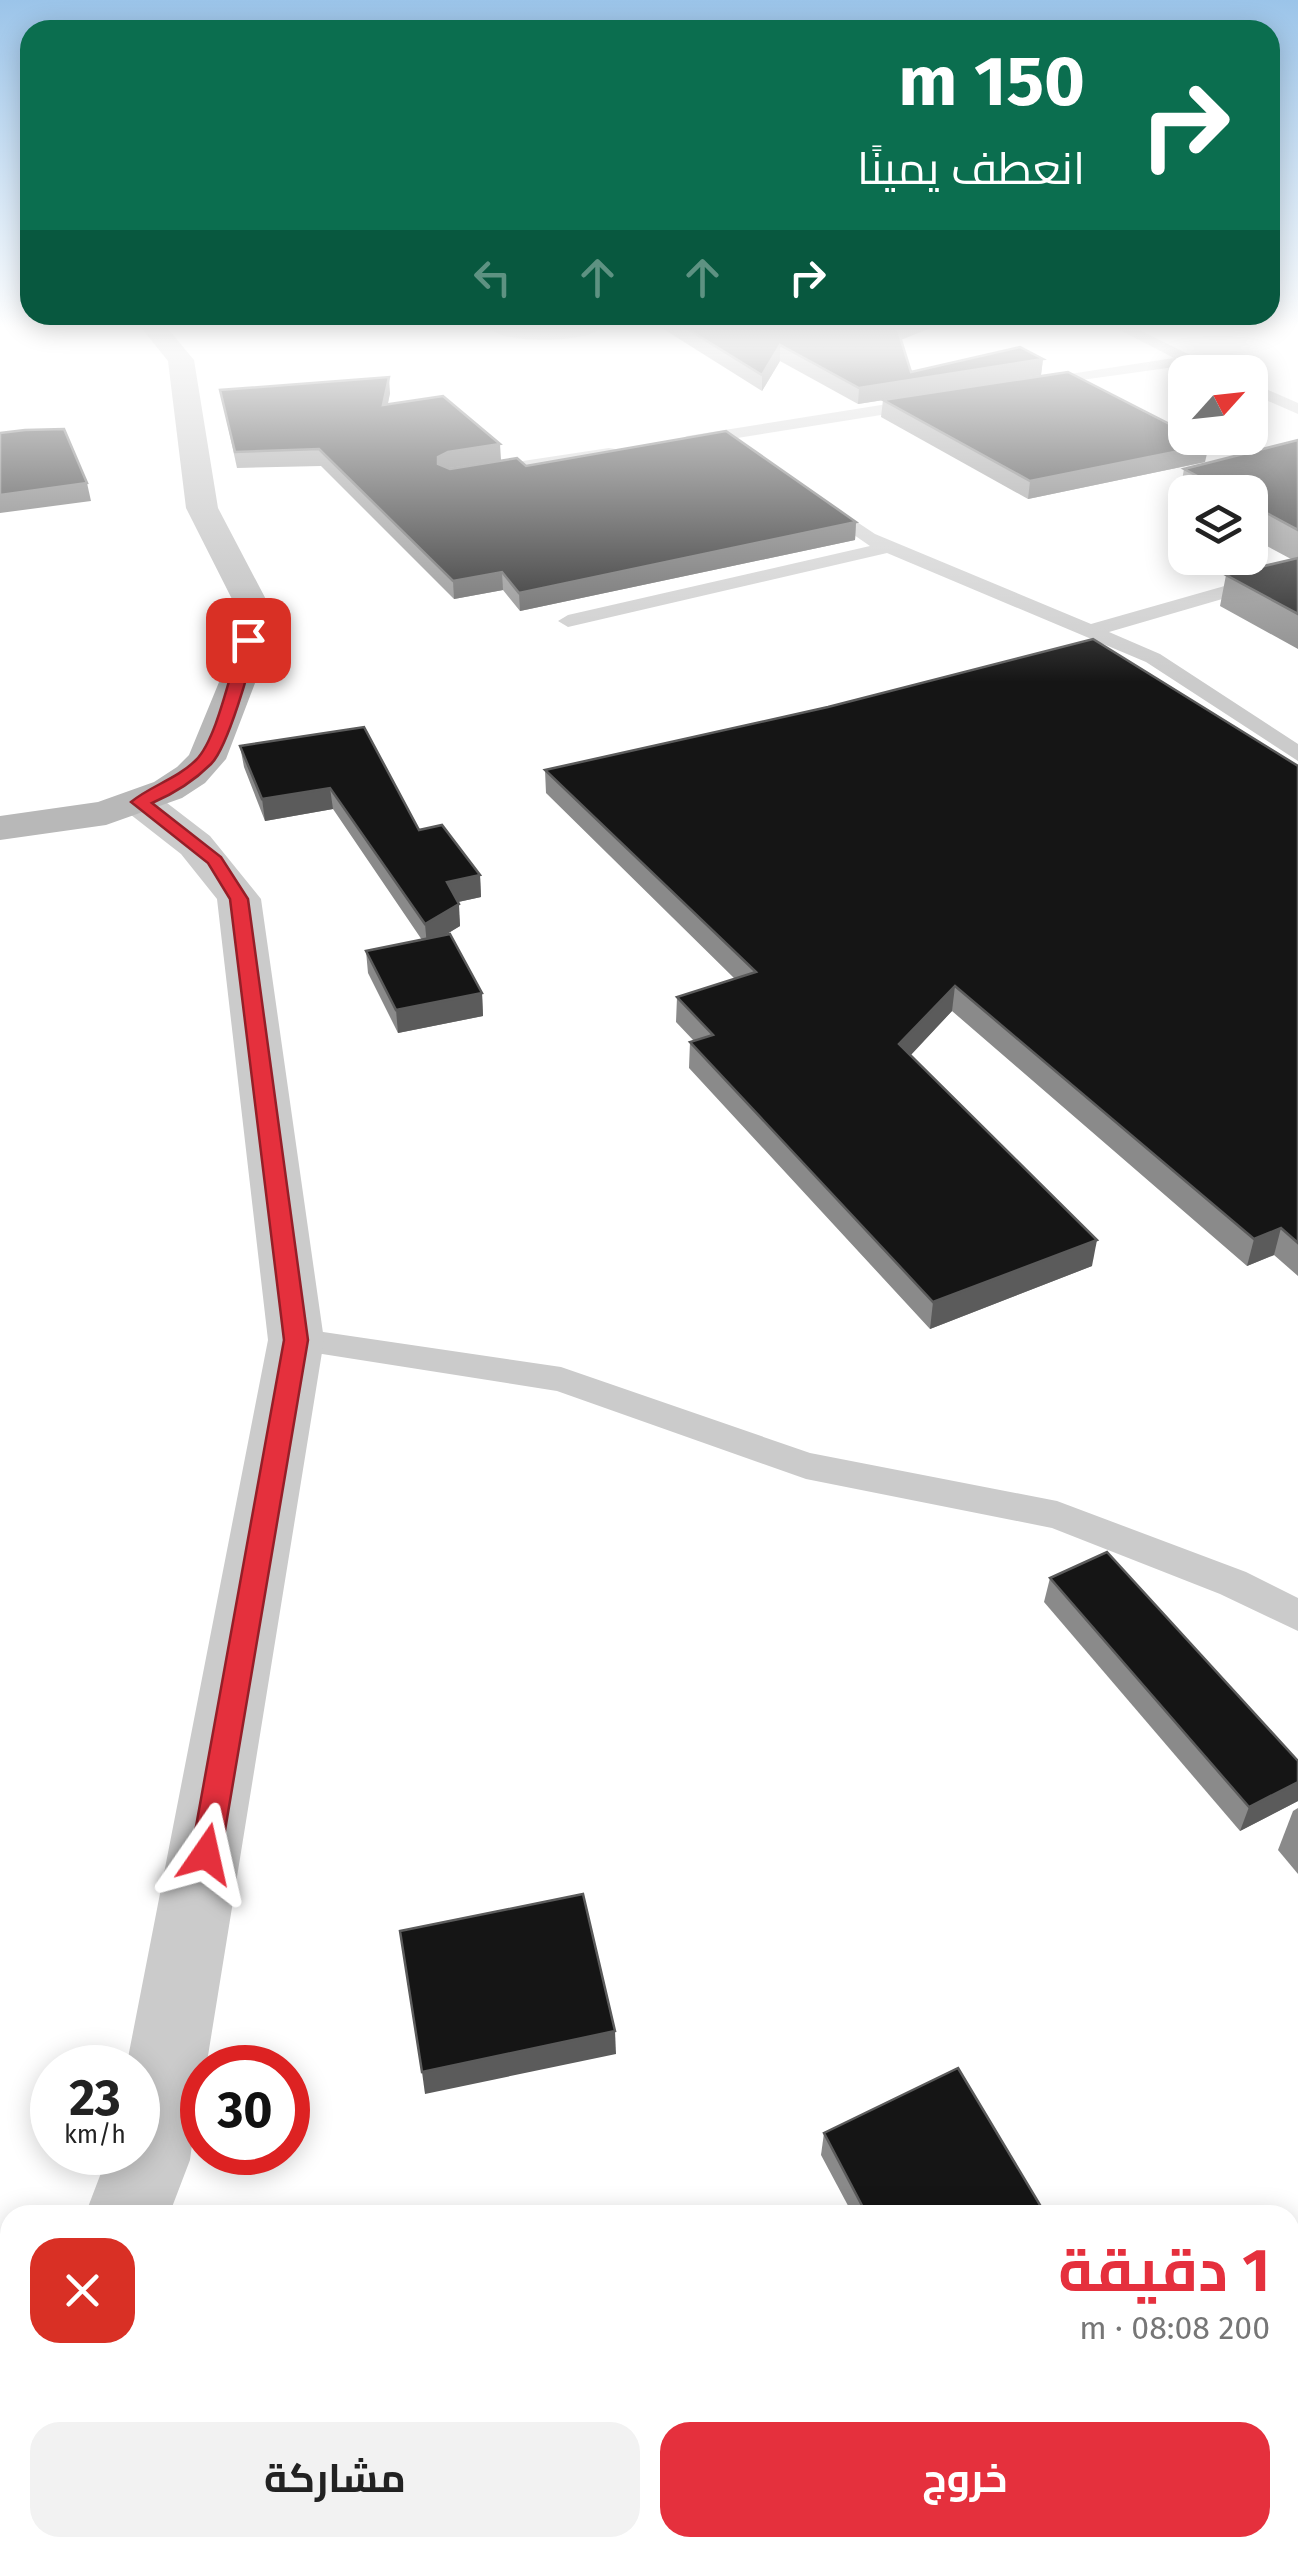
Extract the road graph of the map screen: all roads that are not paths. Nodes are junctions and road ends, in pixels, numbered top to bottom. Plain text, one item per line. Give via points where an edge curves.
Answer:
1 (193, 444) edge
2 (738, 444) edge
3 (627, 450) edge
4 (757, 458) edge
5 (470, 474) edge
6 (805, 492) edge
7 (888, 547) junction
8 (1298, 572) edge
9 (568, 621) dead end
10 (1090, 631) junction
11 (1298, 754) edge
12 (140, 802) junction
13 (0, 828) edge
14 (296, 1340) junction
15 (1298, 1616) edge
16 (131, 2205) edge

1 - 12 main road via 202,508 254,610 242,670 207,760
2 - 4 lane
3 - 5 lane
6 - 7 lane
7 - 9 lane
7 - 10 lane
8 - 10 lane
10 - 11 lane via 1153,658
12 - 13 main road
12 - 14 street via 215,860 239,899
14 - 15 lane via 562,1379 806,1466 1057,1514 1233,1582
14 - 16 street via 149,2160

